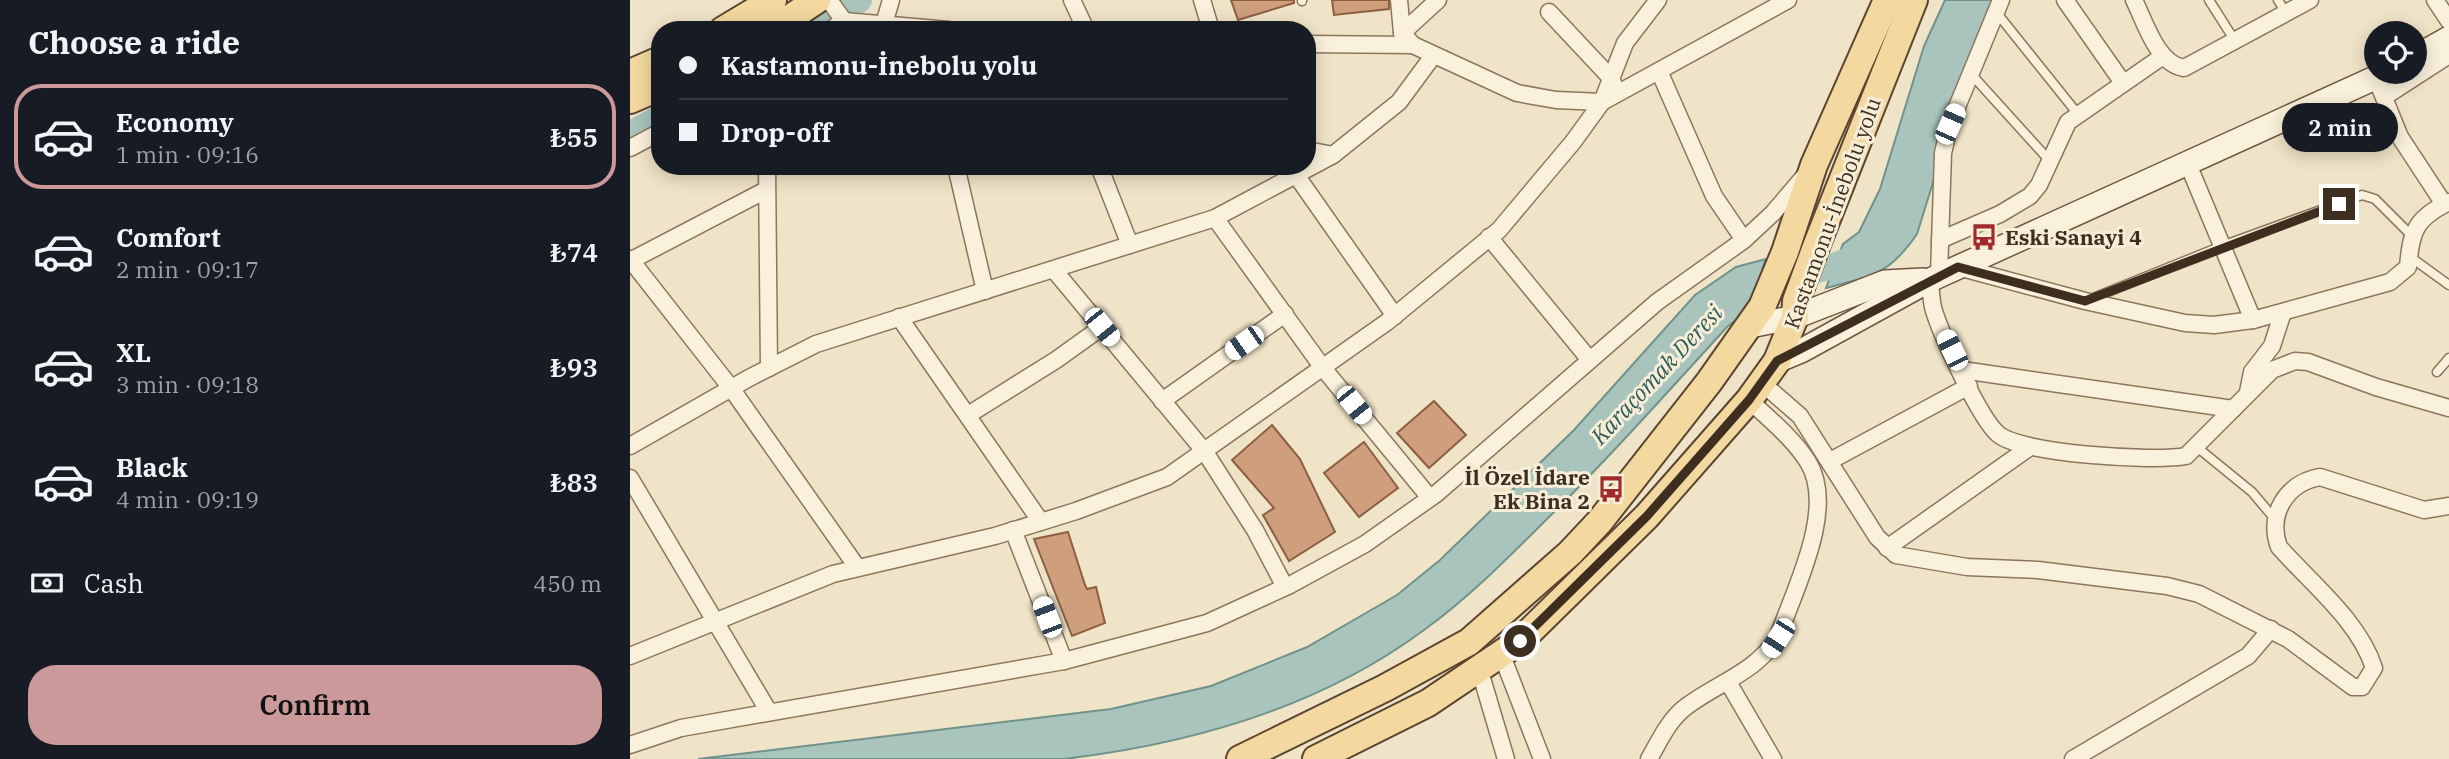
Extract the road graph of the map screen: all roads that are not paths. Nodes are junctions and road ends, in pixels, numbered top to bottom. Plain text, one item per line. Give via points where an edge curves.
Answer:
1 (772, 0) edge
2 (817, 0) edge
3 (829, 0) edge
4 (891, 0) edge
5 (1072, 0) edge
6 (1202, 0) edge
7 (1399, 0) edge
8 (1438, 0) edge
9 (1658, 0) edge
10 (1788, 0) edge
11 (1886, 0) edge
12 (1913, 0) edge
13 (2066, 0) edge
14 (2134, 0) edge
15 (2209, 0) edge
16 (2310, 0) edge
17 (2435, 0) edge
18 (1998, 6) edge
19 (2282, 7) edge
20 (1549, 12) dead end
21 (738, 21) edge
22 (786, 21) edge
23 (844, 21) edge
24 (885, 21) edge
25 (1082, 21) edge
26 (1208, 21) edge
27 (2449, 21) edge
28 (2449, 38) edge
29 (1408, 39) junction
30 (2235, 41) junction
31 (1316, 44) edge
32 (2427, 50) edge
33 (2449, 55) edge
34 (1433, 56) junction
35 (2163, 56) junction
36 (651, 64) edge
37 (2427, 64) edge
38 (1658, 71) junction
39 (630, 73) edge
40 (1972, 75) junction
41 (1609, 76) junction
42 (2123, 83) junction
43 (2378, 84) edge
44 (2384, 84) edge
45 (651, 91) edge
46 (1618, 93) junction
47 (630, 100) edge
48 (1602, 102) junction
49 (2077, 113) junction
50 (651, 137) edge
51 (630, 148) edge
52 (1316, 151) edge
53 (1333, 155) junction
54 (2049, 160) junction
55 (1316, 164) edge
56 (2188, 164) junction
57 (1814, 165) junction
58 (766, 175) edge
59 (958, 175) edge
60 (1102, 175) edge
61 (1296, 175) joint
62 (766, 190) junction
63 (2446, 203) edge
64 (1215, 218) junction
65 (2411, 235) junction
66 (1489, 237) junction
67 (1744, 240) junction
68 (1940, 240) junction
69 (1130, 246) junction
70 (2222, 246) junction
71 (2409, 256) junction
72 (630, 260) edge
73 (1054, 270) junction
74 (1942, 274) junction
75 (2449, 285) edge
76 (985, 291) junction
77 (2085, 301) junction
78 (1795, 309) junction
79 (2283, 312) junction
80 (1284, 314) junction
81 (1395, 316) junction
82 (899, 317) junction
83 (1756, 317) junction
84 (2253, 320) junction
85 (1102, 327) junction
86 (2449, 358) edge
87 (1588, 359) junction
88 (769, 368) junction
89 (1323, 368) junction
90 (1962, 370) junction
91 (2437, 372) dead end
92 (1709, 382) junction
93 (1969, 386) junction
94 (731, 388) junction
95 (1756, 388) junction
96 (2248, 393) junction
97 (1162, 401) junction
98 (2449, 408) edge
99 (2233, 409) junction
100 (968, 415) junction
101 (1663, 441) junction
102 (630, 446) edge
103 (2030, 447) junction
104 (2198, 448) junction
105 (1205, 452) junction
106 (1830, 461) junction
107 (1692, 466) junction
108 (630, 478) edge
109 (1430, 498) junction
110 (2449, 506) edge
111 (2274, 518) junction
112 (1041, 522) junction
113 (1013, 530) junction
114 (1887, 548) junction
115 (857, 567) junction
116 (1285, 587) junction
117 (717, 621) junction
118 (2271, 629) junction
119 (1502, 653) junction
120 (630, 656) edge
121 (1064, 661) junction
122 (1479, 668) junction
123 (1728, 682) junction
124 (769, 712) junction
125 (630, 745) edge
126 (1240, 759) edge
127 (1316, 759) edge
128 (1506, 759) edge
129 (1542, 759) edge
130 (1649, 759) edge
131 (1773, 759) edge
132 (2075, 759) edge

1 - 21 main road
2 - 22 main road
3 - 23 street
4 - 24 street
5 - 25 street
6 - 26 street
7 - 29 street
8 - 29 street
9 - 41 street via 1625,43
10 - 38 street
11 - 57 main road
12 - 78 main road, Kastamonu-İnebolu yolu
13 - 42 street
14 - 35 street
15 - 30 lane
16 - 19 street
17 - 27 street
18 - 40 street
18 - 49 lane
19 - 30 street
20 - 41 street
28 - 32 main road
29 - 31 street
29 - 34 street
30 - 35 street via 2184,68
33 - 37 street
34 - 48 street via 1517,93
34 - 53 street via 1399,102
35 - 42 street
36 - 39 main road
38 - 46 street
38 - 67 street via 1714,196
40 - 54 lane
40 - 68 street via 1950,124 1943,153
41 - 46 street
41 - 48 street
42 - 49 street
43 - 56 main road
44 - 63 street via 2400,137
45 - 47 main road
46 - 48 street
48 - 66 street via 1544,178
49 - 54 street
50 - 51 street
52 - 53 street
53 - 55 street
54 - 68 street via 2039,185 2023,202
56 - 70 street
56 - 74 main road
57 - 67 street
57 - 83 main road via 1785,252
58 - 62 street
59 - 76 street
60 - 69 street
61 - 64 street
61 - 81 street
62 - 72 street
62 - 88 street
63 - 65 street
64 - 69 street
64 - 80 street
65 - 70 lane via 2375,199 2362,195
65 - 71 street
66 - 81 street
66 - 87 street
67 - 87 street
68 - 74 street
69 - 73 street
70 - 77 lane
70 - 84 street
71 - 75 lane
71 - 79 street via 2408,267 2390,282
72 - 94 street
73 - 76 street
73 - 85 street
74 - 77 street
74 - 78 main road via 1885,282
74 - 90 street via 1933,310
74 - 95 main road
76 - 82 street
77 - 84 street via 2185,323
78 - 83 main road
78 - 95 main road, Kastamonu-İnebolu yolu
79 - 84 street
79 - 96 street via 2272,345 2252,372
80 - 89 street
80 - 97 street
81 - 89 street
82 - 88 street via 816,344
82 - 100 street
83 - 92 main road
85 - 97 street
85 - 100 street
86 - 91 lane
87 - 109 street
88 - 94 street
89 - 105 street
89 - 109 street
90 - 93 street
90 - 99 street
92 - 95 main road via 1721,402
92 - 101 main road
93 - 103 street via 1997,433
93 - 106 street
94 - 102 street
94 - 115 street
95 - 106 street via 1800,416
95 - 107 main road, Kastamonu-İnebolu yolu
95 - 123 street via 1799,449 1817,482 1819,499 1815,530 1778,638 1744,673
96 - 98 street via 2272,370 2295,361
96 - 99 street
97 - 105 street
99 - 104 street
100 - 112 street
101 - 107 main road
101 - 126 main road via 1570,553 1469,642
103 - 104 street via 2148,459 2186,456
103 - 114 street
104 - 111 lane via 2234,475
105 - 112 street via 1144,487
105 - 116 street via 1244,510
106 - 114 street
107 - 119 main road, Kastamonu-İnebolu yolu via 1520,641
108 - 117 street
109 - 116 street via 1365,544
110 - 111 street via 2424,510 2320,477 2294,489
111 - 118 street via 2279,547 2347,622 2364,644 2374,668 2362,687 2353,687
112 - 113 street
113 - 115 street
113 - 121 street
114 - 118 street via 1905,558 2167,586 2223,604
115 - 117 street
116 - 121 street via 1207,623
117 - 120 street
117 - 124 street
118 - 132 street via 2248,656
119 - 122 main road, Kastamonu-İnebolu yolu
119 - 129 street
121 - 124 street
122 - 127 main road, Kastamonu-İnebolu yolu via 1428,703
122 - 128 street
123 - 130 street via 1686,706 1671,721
123 - 131 street
124 - 125 street via 681,728

